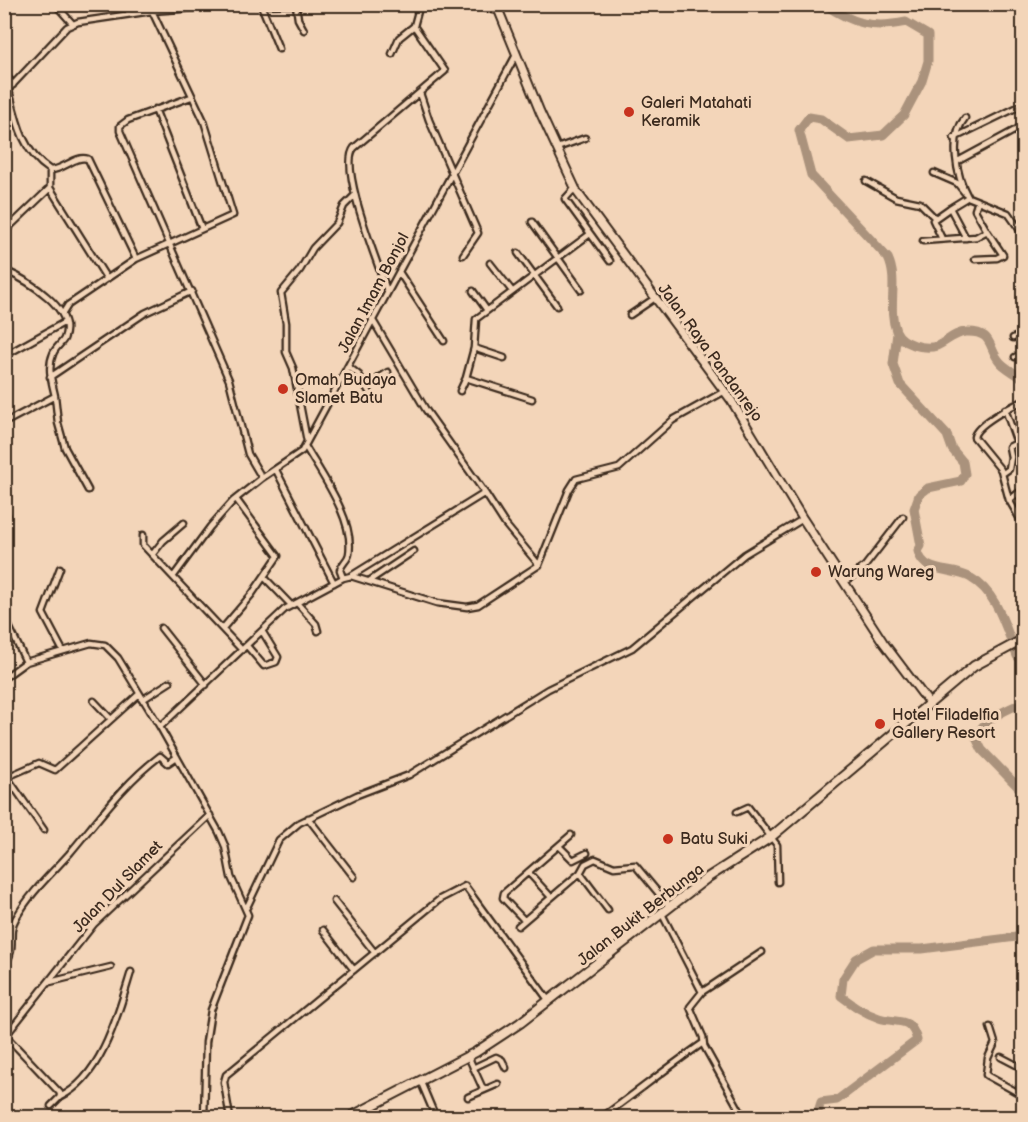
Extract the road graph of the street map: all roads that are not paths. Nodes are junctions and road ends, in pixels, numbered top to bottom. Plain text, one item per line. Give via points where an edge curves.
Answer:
1 (55, 4) edge
2 (126, 4) edge
3 (313, 4) edge
4 (420, 4) edge
5 (467, 4) edge
6 (239, 5) edge
7 (261, 5) edge
8 (296, 5) edge
9 (168, 7) edge
10 (497, 8) edge
11 (153, 11) junction
12 (129, 14) junction
13 (72, 23) junction
14 (414, 26) junction
15 (304, 30) dead end
16 (279, 49) dead end
17 (392, 54) dead end
18 (516, 55) junction
19 (4, 72) edge
20 (11, 87) junction
21 (420, 93) junction
22 (4, 94) edge
23 (191, 97) junction
24 (1023, 104) edge
25 (155, 109) junction
26 (965, 118) dead end
27 (1021, 128) dead end
28 (585, 138) dead end
29 (954, 138) junction
30 (557, 148) junction
31 (958, 160) junction
32 (50, 170) junction
33 (452, 172) junction
34 (934, 173) dead end
35 (866, 181) dead end
36 (50, 188) junction
37 (575, 188) junction
38 (355, 195) junction
39 (968, 195) junction
40 (978, 201) junction
41 (950, 208) junction
42 (935, 218) junction
43 (532, 222) dead end
44 (202, 229) junction
45 (987, 231) junction
46 (4, 232) edge
47 (590, 234) junction
48 (1023, 236) edge
49 (966, 238) junction
50 (942, 239) junction
51 (923, 241) dead end
52 (169, 245) junction
53 (518, 254) dead end
54 (463, 255) dead end
55 (558, 258) junction
56 (136, 259) junction
57 (975, 259) dead end
58 (610, 261) dead end
59 (490, 263) dead end
60 (4, 270) edge
61 (399, 272) junction
62 (535, 274) junction
63 (107, 279) junction
64 (581, 290) dead end
65 (192, 291) junction
66 (387, 291) junction
67 (473, 291) dead end
68 (512, 291) junction
69 (655, 298) junction
70 (557, 306) dead end
71 (486, 309) junction
72 (63, 313) junction
73 (630, 315) dead end
74 (372, 320) junction
75 (65, 321) junction
76 (1023, 334) edge
77 (1012, 338) dead end
78 (444, 341) dead end
79 (474, 348) junction
80 (1023, 353) edge
81 (4, 356) edge
82 (1015, 357) dead end
83 (504, 358) dead end
84 (349, 367) junction
85 (388, 372) dead end
86 (50, 377) junction
87 (466, 378) junction
88 (367, 386) junction
89 (460, 391) dead end
90 (725, 391) junction
91 (55, 396) junction
92 (532, 399) dead end
93 (374, 400) dead end
94 (1023, 401) edge
95 (1005, 409) junction
96 (4, 423) edge
97 (306, 444) junction
98 (276, 470) junction
99 (1002, 474) junction
100 (262, 478) junction
101 (1023, 489) edge
102 (88, 490) dead end
103 (485, 493) junction
104 (236, 499) junction
105 (1009, 500) junction
106 (4, 504) edge
107 (903, 517) dead end
108 (803, 519) junction
109 (4, 523) edge
110 (184, 524) dead end
111 (1023, 526) edge
112 (143, 535) dead end
113 (414, 551) dead end
114 (152, 555) junction
115 (539, 565) junction
116 (60, 568) dead end
117 (351, 576) junction
118 (173, 577) junction
119 (264, 577) junction
120 (343, 578) junction
121 (368, 581) junction
122 (845, 582) junction
123 (334, 583) junction
124 (297, 603) junction
125 (291, 605) junction
126 (4, 616) edge
127 (161, 628) dead end
128 (223, 628) junction
129 (262, 631) junction
130 (318, 631) dead end
131 (1020, 641) edge
132 (247, 646) junction
133 (243, 650) junction
134 (63, 651) junction
135 (26, 662) junction
136 (4, 678) edge
137 (170, 682) dead end
138 (206, 685) junction
139 (135, 697) junction
140 (142, 700) junction
141 (94, 701) dead end
142 (929, 703) junction
143 (110, 718) junction
144 (160, 727) junction
145 (174, 759) junction
146 (6, 776) edge
147 (737, 812) dead end
148 (210, 815) junction
149 (308, 818) junction
150 (44, 830) dead end
151 (571, 835) dead end
152 (771, 837) junction
153 (558, 846) junction
154 (587, 853) dead end
155 (528, 872) junction
156 (579, 873) junction
157 (354, 877) dead end
158 (778, 882) dead end
159 (551, 897) junction
160 (334, 901) dead end
161 (247, 907) junction
162 (670, 907) junction
163 (608, 910) dead end
164 (662, 914) junction
165 (524, 920) junction
166 (518, 926) dead end
167 (323, 930) dead end
168 (762, 952) dead end
169 (375, 953) junction
170 (4, 965) edge
171 (111, 968) dead end
172 (354, 970) junction
173 (130, 972) dead end
174 (50, 982) junction
175 (702, 992) junction
176 (549, 1001) junction
177 (990, 1027) dead end
178 (5, 1037) edge
179 (703, 1043) junction
180 (468, 1056) junction
181 (1001, 1057) dead end
182 (473, 1068) junction
183 (506, 1068) dead end
184 (1023, 1069) edge
185 (420, 1080) junction
186 (498, 1084) dead end
187 (483, 1089) junction
188 (1023, 1096) edge
189 (60, 1097) junction
190 (468, 1097) dead end
191 (51, 1106) dead end
192 (204, 1118) edge
193 (230, 1118) edge
194 (348, 1118) edge
195 (436, 1118) edge
196 (601, 1118) edge
197 (744, 1118) edge

1 - 13 street
2 - 12 street
3 - 8 street
4 - 14 street
5 - 10 street
6 - 7 street
6 - 9 street
7 - 8 street
7 - 16 street
8 - 15 street
9 - 11 street
10 - 18 main road, Jalan Raya Pandanrejo
11 - 12 street
11 - 23 street
12 - 13 street
13 - 20 street
14 - 17 street via 399,38
14 - 21 street via 445,70
18 - 30 main road, Jalan Raya Pandanrejo
18 - 33 street, Jalan Imam Bonjol
19 - 20 street
20 - 22 street
20 - 32 street via 20,131 35,156
21 - 33 street
21 - 38 street via 351,151 349,176
23 - 25 street
23 - 44 street via 208,132 233,213
24 - 29 street
25 - 44 street
25 - 52 street via 128,120 120,130
26 - 29 street
27 - 31 street
28 - 30 street
29 - 31 street
30 - 37 main road, Jalan Raya Pandanrejo
31 - 39 street
32 - 36 street
32 - 56 street via 88,159
33 - 54 street via 478,233
33 - 61 street, Jalan Imam Bonjol
34 - 39 street via 957,183
35 - 42 street via 896,198 920,203
36 - 46 street
36 - 63 street
37 - 47 street via 565,199
37 - 69 main road, Jalan Raya Pandanrejo
38 - 66 street
38 - 97 street via 281,293 286,352 293,368
39 - 40 street
39 - 41 street
40 - 45 street via 975,210
40 - 48 street via 1008,213
41 - 42 street
41 - 49 street
42 - 50 street
43 - 55 street
44 - 52 street
45 - 49 street
45 - 57 street via 1003,255
47 - 55 street
47 - 58 street
49 - 50 street
50 - 51 street
52 - 56 street
52 - 65 street
53 - 62 street
55 - 62 street
55 - 64 street
56 - 63 street
59 - 68 street
60 - 72 street via 43,293
61 - 66 street, Jalan Imam Bonjol
61 - 78 street
62 - 68 street
62 - 70 street
63 - 72 street via 68,305
65 - 86 street via 145,313
65 - 100 street via 229,380 249,454
66 - 74 street, Jalan Imam Bonjol
67 - 71 street
68 - 71 street
69 - 73 street
69 - 90 main road, Jalan Raya Pandanrejo
71 - 79 street via 474,321
72 - 75 street
74 - 84 street, Jalan Imam Bonjol
74 - 103 street via 426,410
75 - 81 street
75 - 86 street via 63,340 53,353
76 - 77 street
79 - 83 street
79 - 87 street
80 - 82 street
84 - 88 street
84 - 97 street, Jalan Imam Bonjol
85 - 88 street
86 - 91 street
87 - 89 street
87 - 92 street
88 - 93 street
90 - 108 main road, Jalan Raya Pandanrejo
90 - 115 street via 673,420 619,468 573,481
91 - 96 street
91 - 102 street via 65,448
94 - 95 street
95 - 99 street via 1017,443 1009,447 1009,469
95 - 99 street via 978,428 974,437
97 - 98 street, Jalan Imam Bonjol via 298,456
97 - 120 street via 345,522 349,554 340,570
98 - 100 street, Jalan Imam Bonjol
98 - 123 street
99 - 105 street
100 - 104 street, Jalan Imam Bonjol
101 - 105 street
103 - 115 street
103 - 117 street
104 - 118 street, Jalan Imam Bonjol
104 - 119 street via 278,556
105 - 111 street
106 - 109 street via 8,515
107 - 122 street via 865,566
108 - 122 main road, Jalan Raya Pandanrejo
108 - 149 street via 745,554 632,648 548,689 409,776
110 - 114 street
112 - 114 street via 143,545
113 - 121 street
114 - 118 street
115 - 121 street via 482,603 467,607 437,603
116 - 134 street via 43,613
117 - 120 street
117 - 121 street
118 - 128 street
119 - 125 street
119 - 128 street
120 - 123 street
122 - 142 main road, Jalan Raya Pandanrejo via 883,642
123 - 124 street
124 - 125 street
124 - 130 street
125 - 129 street
126 - 135 street
127 - 138 street
128 - 133 street
129 - 132 street
129 - 132 street via 278,657 276,662 264,666
131 - 142 main road, Jalan Bukit Berbunga via 974,666
132 - 133 street
133 - 138 street
134 - 135 street
134 - 139 street via 91,643 105,645 118,658
135 - 136 street
137 - 140 street
138 - 144 street
139 - 140 street
139 - 143 street
140 - 144 street
141 - 143 street
142 - 152 main road, Jalan Bukit Berbunga
143 - 146 street via 55,770 39,763
144 - 145 street
145 - 148 street
145 - 170 street via 167,763 162,756 157,758 107,805 36,889 14,921 13,952
146 - 150 street
147 - 152 street via 748,807
148 - 161 street via 225,846 231,877
148 - 174 street, Jalan Dul Slamet via 94,924
149 - 157 street
149 - 161 street via 279,840
151 - 153 street
152 - 158 street via 778,850
152 - 162 main road, Jalan Bukit Berbunga
153 - 154 street via 573,860
153 - 155 street
155 - 159 street
155 - 165 street via 503,895
156 - 159 street
156 - 162 street via 581,867 595,859 614,867 635,865
156 - 163 street
159 - 165 street
160 - 169 street
161 - 192 street via 247,921 211,1010
162 - 164 main road, Jalan Bukit Berbunga
164 - 175 street
164 - 176 main road, Jalan Bukit Berbunga
165 - 166 street
167 - 172 street
168 - 175 street
169 - 172 street
169 - 176 street via 445,896 465,886
171 - 174 street
172 - 193 street via 226,1075
173 - 189 street via 98,1064 71,1092
174 - 178 street, Jalan Dul Slamet
175 - 179 street via 690,1007
176 - 180 main road, Jalan Bukit Berbunga
177 - 188 street via 995,1045 986,1075
178 - 189 street
179 - 196 street
179 - 197 street
180 - 182 street
180 - 185 main road, Jalan Bukit Berbunga
181 - 184 street
182 - 183 street via 496,1057
182 - 187 street
185 - 194 main road, Jalan Bukit Berbunga
185 - 195 street
186 - 187 street
187 - 190 street
189 - 191 street

